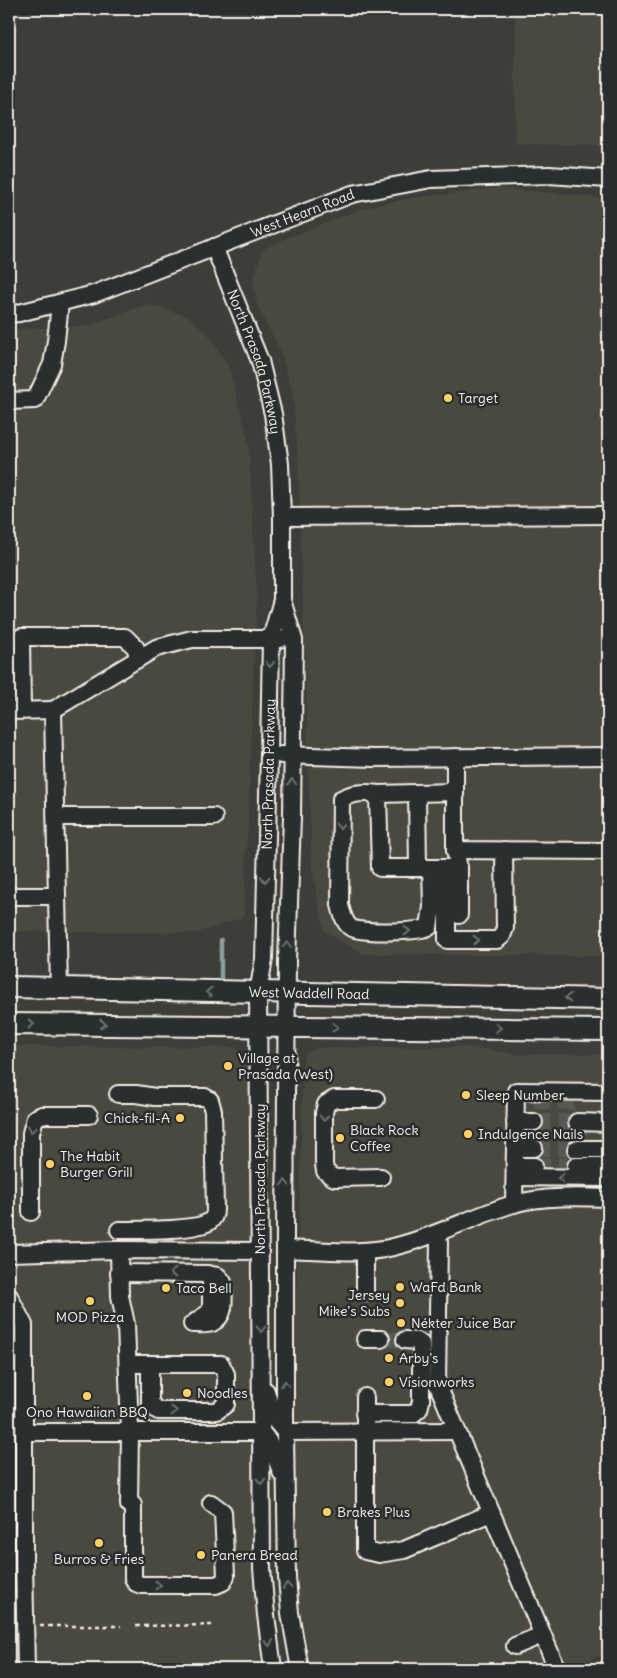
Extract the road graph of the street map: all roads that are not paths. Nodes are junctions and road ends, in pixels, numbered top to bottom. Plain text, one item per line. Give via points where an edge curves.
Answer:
1 (608, 179) edge
2 (214, 247) junction
3 (60, 303) junction
4 (9, 314) edge
5 (9, 401) edge
6 (608, 515) edge
7 (282, 517) junction
8 (282, 600) junction
9 (271, 639) junction
10 (294, 640) junction
11 (138, 659) junction
12 (53, 710) junction
13 (15, 711) edge
14 (270, 754) junction
15 (292, 756) junction
16 (608, 756) edge
17 (455, 757) junction
18 (454, 792) junction
19 (417, 793) junction
20 (378, 794) junction
21 (56, 817) junction
22 (214, 817) dead end
23 (455, 850) junction
24 (504, 850) junction
25 (608, 851) edge
26 (439, 868) junction
27 (9, 896) edge
28 (57, 896) junction
29 (459, 915) dead end
30 (9, 988) edge
31 (51, 988) junction
32 (258, 993) junction
33 (9, 994) edge
34 (287, 994) junction
35 (608, 999) edge
36 (9, 1024) edge
37 (258, 1026) junction
38 (287, 1026) junction
39 (608, 1030) edge
40 (608, 1092) edge
41 (118, 1094) dead end
42 (376, 1099) dead end
43 (516, 1100) junction
44 (534, 1101) tunnel mouth
45 (577, 1102) tunnel mouth
46 (608, 1102) edge
47 (90, 1115) dead end
48 (515, 1122) junction
49 (534, 1122) tunnel mouth
50 (577, 1122) tunnel mouth
51 (608, 1123) edge
52 (515, 1148) junction
53 (534, 1148) tunnel mouth
54 (576, 1149) tunnel mouth
55 (608, 1149) edge
56 (534, 1166) tunnel mouth
57 (576, 1166) tunnel mouth
58 (608, 1166) edge
59 (515, 1171) junction
60 (381, 1177) dead end
61 (608, 1178) edge
62 (608, 1198) edge
63 (514, 1204) junction
64 (31, 1212) dead end
65 (119, 1230) dead end
66 (436, 1234) junction
67 (285, 1249) junction
68 (119, 1250) junction
69 (260, 1251) junction
70 (365, 1251) junction
71 (9, 1253) edge
72 (120, 1273) junction
73 (365, 1292) dead end
74 (9, 1296) edge
75 (192, 1324) dead end
76 (405, 1340) tunnel mouth
77 (128, 1364) junction
78 (150, 1364) junction
79 (261, 1375) junction
80 (365, 1397) dead end
81 (364, 1414) junction
82 (130, 1431) junction
83 (457, 1431) junction
84 (25, 1432) junction
85 (261, 1432) junction
86 (285, 1432) junction
87 (364, 1433) junction
88 (286, 1486) junction
89 (211, 1504) dead end
90 (492, 1513) junction
91 (542, 1635) junction
92 (515, 1646) dead end
93 (26, 1669) edge
94 (273, 1669) edge
95 (300, 1669) edge
96 (557, 1669) edge

1 - 2 street, West Hearn Road via 549,175 430,179 352,194
2 - 3 street, West Hearn Road via 94,294
2 - 7 street, North Prasada Parkway via 262,370 276,431
3 - 4 street, West Hearn Road
3 - 5 street via 52,364 35,400
6 - 7 street
7 - 8 street, North Prasada Parkway
8 - 9 street, North Prasada Parkway
8 - 10 street, North Prasada Parkway
9 - 10 street
9 - 11 street via 192,640 156,648
9 -> 14 street, North Prasada Parkway
10 - 15 street, North Prasada Parkway
11 - 12 street
11 - 13 street via 136,648 125,637 21,637
12 - 13 street
12 - 21 street
14 - 15 street
14 -> 32 street, North Prasada Parkway via 264,959
15 - 17 street
34 -> 15 street, North Prasada Parkway
16 - 17 street
17 - 18 street
18 - 19 street
18 - 23 street
19 - 20 street
19 - 26 street
20 - 26 street via 380,868
20 -> 26 street via 364,792 340,799 340,906 348,926 355,931 385,932 429,927
21 - 22 street
21 - 28 street
23 - 24 street
23 - 26 street
24 - 25 street
26 -> 24 street via 447,940 497,940 505,928
26 - 29 street
27 - 28 street
28 - 31 street
30 - 31 main road, West Waddell Road
32 -> 31 main road, West Waddell Road
31 - 33 main road
32 - 34 main road, West Waddell Road
32 - 37 street, North Prasada Parkway
35 -> 34 main road, West Waddell Road
34 - 38 street, North Prasada Parkway
36 -> 37 main road
37 - 38 main road
37 - 69 street, North Prasada Parkway
38 -> 39 main road
67 -> 38 street, North Prasada Parkway
40 - 43 street via 516,1091
41 - 65 street via 205,1097 210,1100 214,1111 215,1210 210,1221 198,1226
42 -> 60 street via 334,1099 326,1104 324,1167 327,1174 335,1178
43 - 44 street
43 - 48 street
45 - 46 street
47 -> 64 street via 42,1115 35,1118 31,1133
48 - 49 street
48 - 52 street
50 - 51 street
52 - 53 street
52 - 59 street
54 - 55 street
56 - 59 street
57 - 58 street
61 -> 59 street
59 - 63 street
62 - 63 street
63 - 66 street
66 - 70 street
66 - 83 street via 437,1383
67 - 70 street
86 -> 67 street, North Prasada Parkway
68 - 69 street
68 - 71 street
68 - 72 street
69 -> 79 street, North Prasada Parkway
70 - 73 street
75 -> 72 street via 212,1323 222,1313 223,1282 218,1276
72 - 77 street
74 - 84 street via 24,1325
76 - 81 street via 421,1344 420,1409 412,1414
77 - 78 street
77 - 82 street
78 -> 78 street via 150,1403 158,1410 217,1411 226,1404 226,1374 221,1364
79 - 85 street, North Prasada Parkway
79 - 86 street via 274,1418
80 - 81 street
81 - 87 street
82 - 84 street
82 - 85 street
82 -> 89 street via 133,1578 136,1583 216,1585 223,1582 226,1576 223,1512
83 - 87 street
83 - 90 street
84 - 93 street
85 - 88 street via 274,1451
85 -> 94 street, North Prasada Parkway via 262,1568
86 - 87 street
86 - 88 street, North Prasada Parkway
87 - 90 street via 365,1550 379,1554 404,1550
95 -> 88 street, North Prasada Parkway via 287,1578
90 - 91 street
91 - 92 street
91 - 96 street

